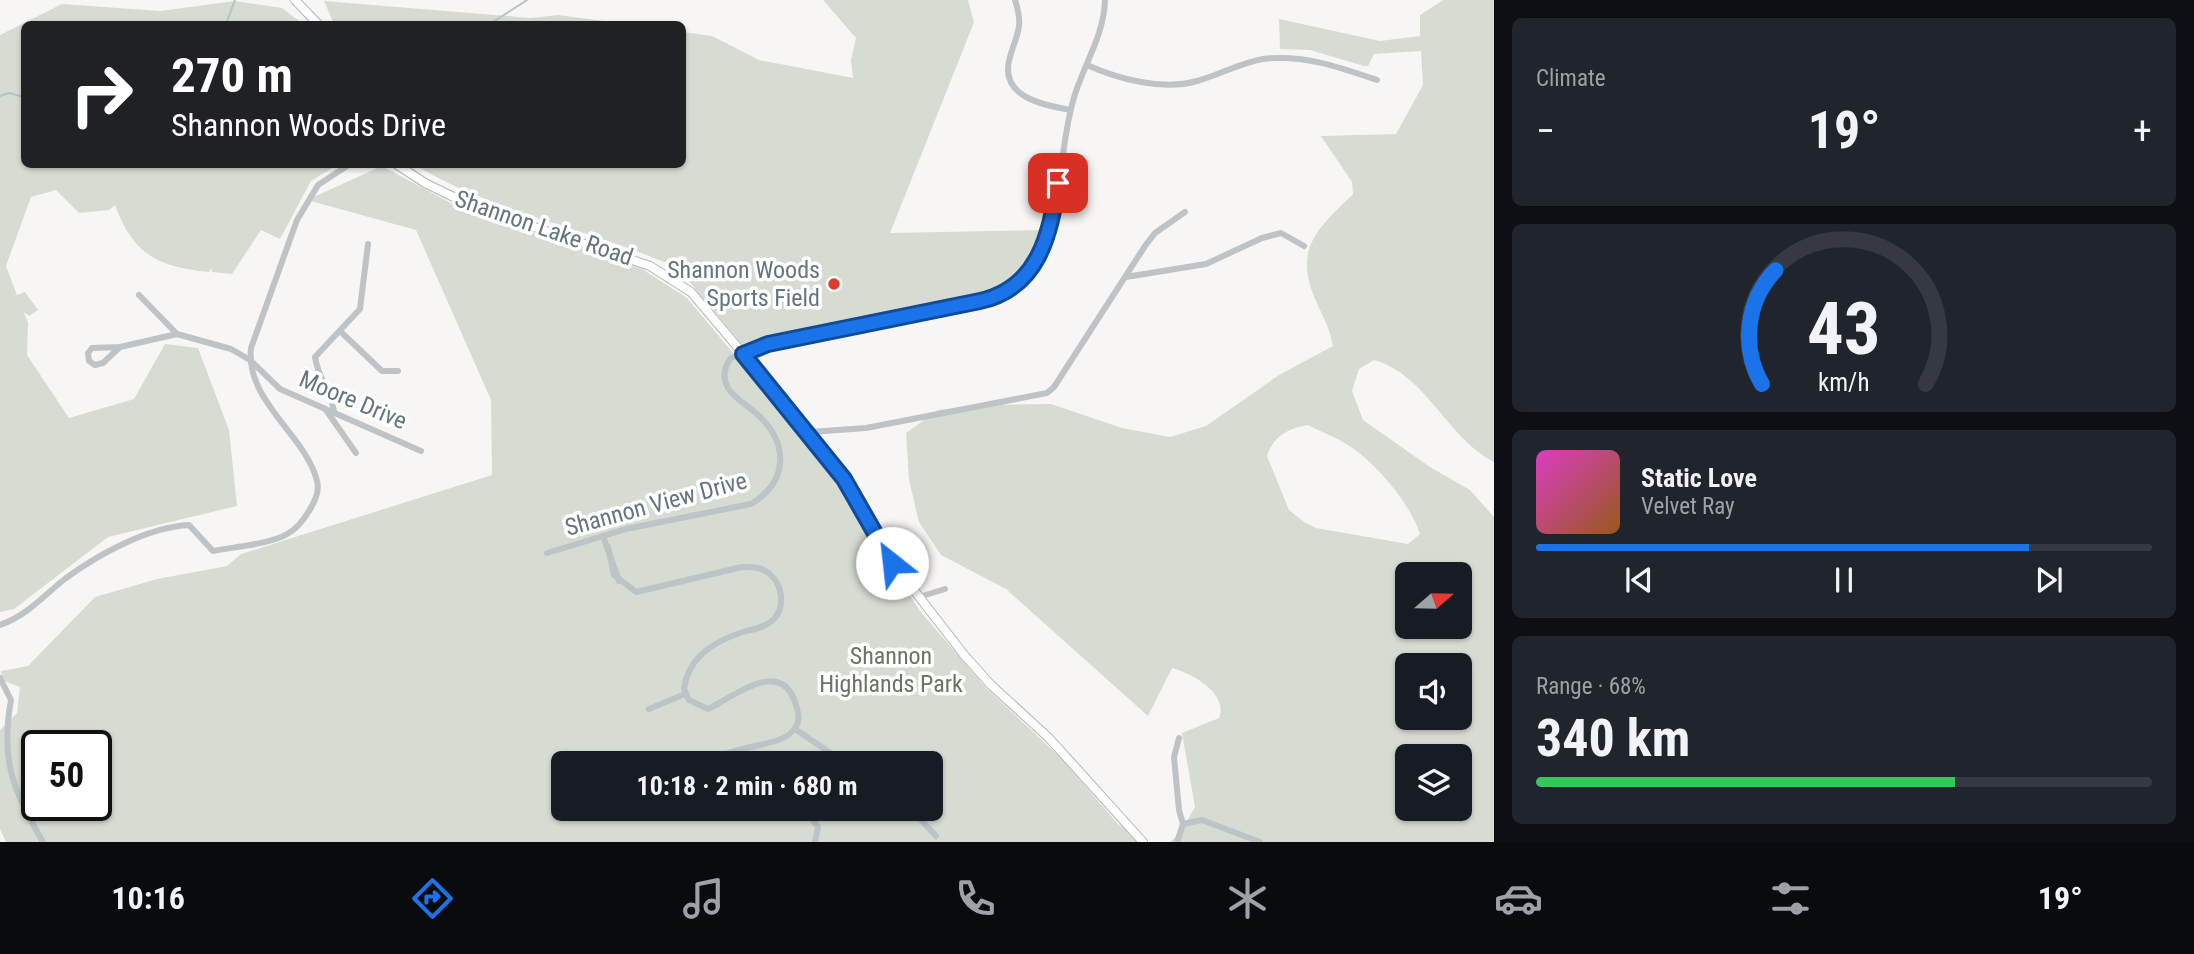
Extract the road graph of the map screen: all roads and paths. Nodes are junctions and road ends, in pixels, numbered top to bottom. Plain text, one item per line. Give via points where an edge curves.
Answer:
1 (295, 0) edge
2 (1015, 0) edge
3 (1105, 0) edge
4 (306, 5) edge
5 (316, 21) edge
6 (1087, 65) junction
7 (1377, 80) dead end
8 (1070, 110) junction
9 (344, 168) edge
10 (402, 168) edge
11 (1185, 212) dead end
12 (368, 244) dead end
13 (1304, 246) dead end
14 (1126, 277) junction
15 (139, 295) dead end
16 (341, 332) junction
17 (177, 334) junction
18 (120, 347) junction
19 (743, 354) junction
20 (250, 360) junction
21 (398, 371) dead end
22 (330, 411) junction
23 (810, 432) junction
24 (421, 451) dead end
25 (356, 453) dead end
26 (603, 537) junction
27 (547, 553) dead end
28 (946, 589) dead end
29 (919, 597) junction
30 (0, 625) edge
31 (0, 678) edge
32 (685, 694) junction
33 (649, 709) dead end
34 (795, 729) junction
35 (1178, 738) dead end
36 (732, 751) edge
37 (827, 751) edge
38 (814, 821) edge
39 (922, 821) edge
40 (1183, 824) junction
41 (936, 836) dead end
42 (43, 842) edge
43 (815, 842) edge
44 (1143, 842) edge
45 (1177, 842) edge
46 (1260, 842) edge

1 - 4 main road
2 - 8 street via 1020,30 1008,65 1013,84 1027,99
3 - 6 street via 1099,37
4 - 5 main road
6 - 7 street via 1110,75 1176,83 1194,82 1261,60 1295,58 1318,60
6 - 8 street
8 - 19 street via 1051,227 1037,261 1017,285 991,299 768,344
9 - 20 street via 318,185 297,220
10 - 19 main road, Shannon Lake Road via 472,206 658,270 704,304
11 - 14 street via 1156,233
12 - 16 street via 360,309
13 - 14 street via 1281,233 1206,264
14 - 23 street via 1047,393 866,428
15 - 17 street
16 - 21 street via 382,371
16 - 22 street via 315,357 318,376 333,397
17 - 18 street, Moore Drive
17 - 20 street, Moore Drive via 230,349
18 - 18 street, Moore Drive via 92,348 89,361 103,363
19 - 23 main road, Shannon Lake Road
19 - 26 street, Shannon View Drive via 731,358 724,376 728,389 773,431 781,465 772,488 751,504
20 - 22 street, Moore Drive via 280,389
20 - 30 street via 275,415 311,465 318,483 302,523 285,536 214,551 190,526 178,526 89,562 30,610
22 - 24 street, Moore Drive
22 - 25 street
23 - 29 main road, Shannon Lake Road via 844,479 892,563
26 - 27 street, Shannon View Drive
26 - 32 street via 614,575 636,592 741,567 759,568 778,586 782,598 778,615 770,623 707,648 685,678
28 - 29 street
29 - 44 main road, Shannon Lake Road via 991,685 1049,738
31 - 42 street via 11,700 3,752 17,793
32 - 33 street
32 - 34 street via 697,707 708,709 752,684 777,683 793,695 799,718
34 - 36 street via 783,739
34 - 37 street
35 - 40 street via 1174,757
38 - 43 street via 818,827
39 - 41 street
40 - 45 street
40 - 46 street via 1202,820

